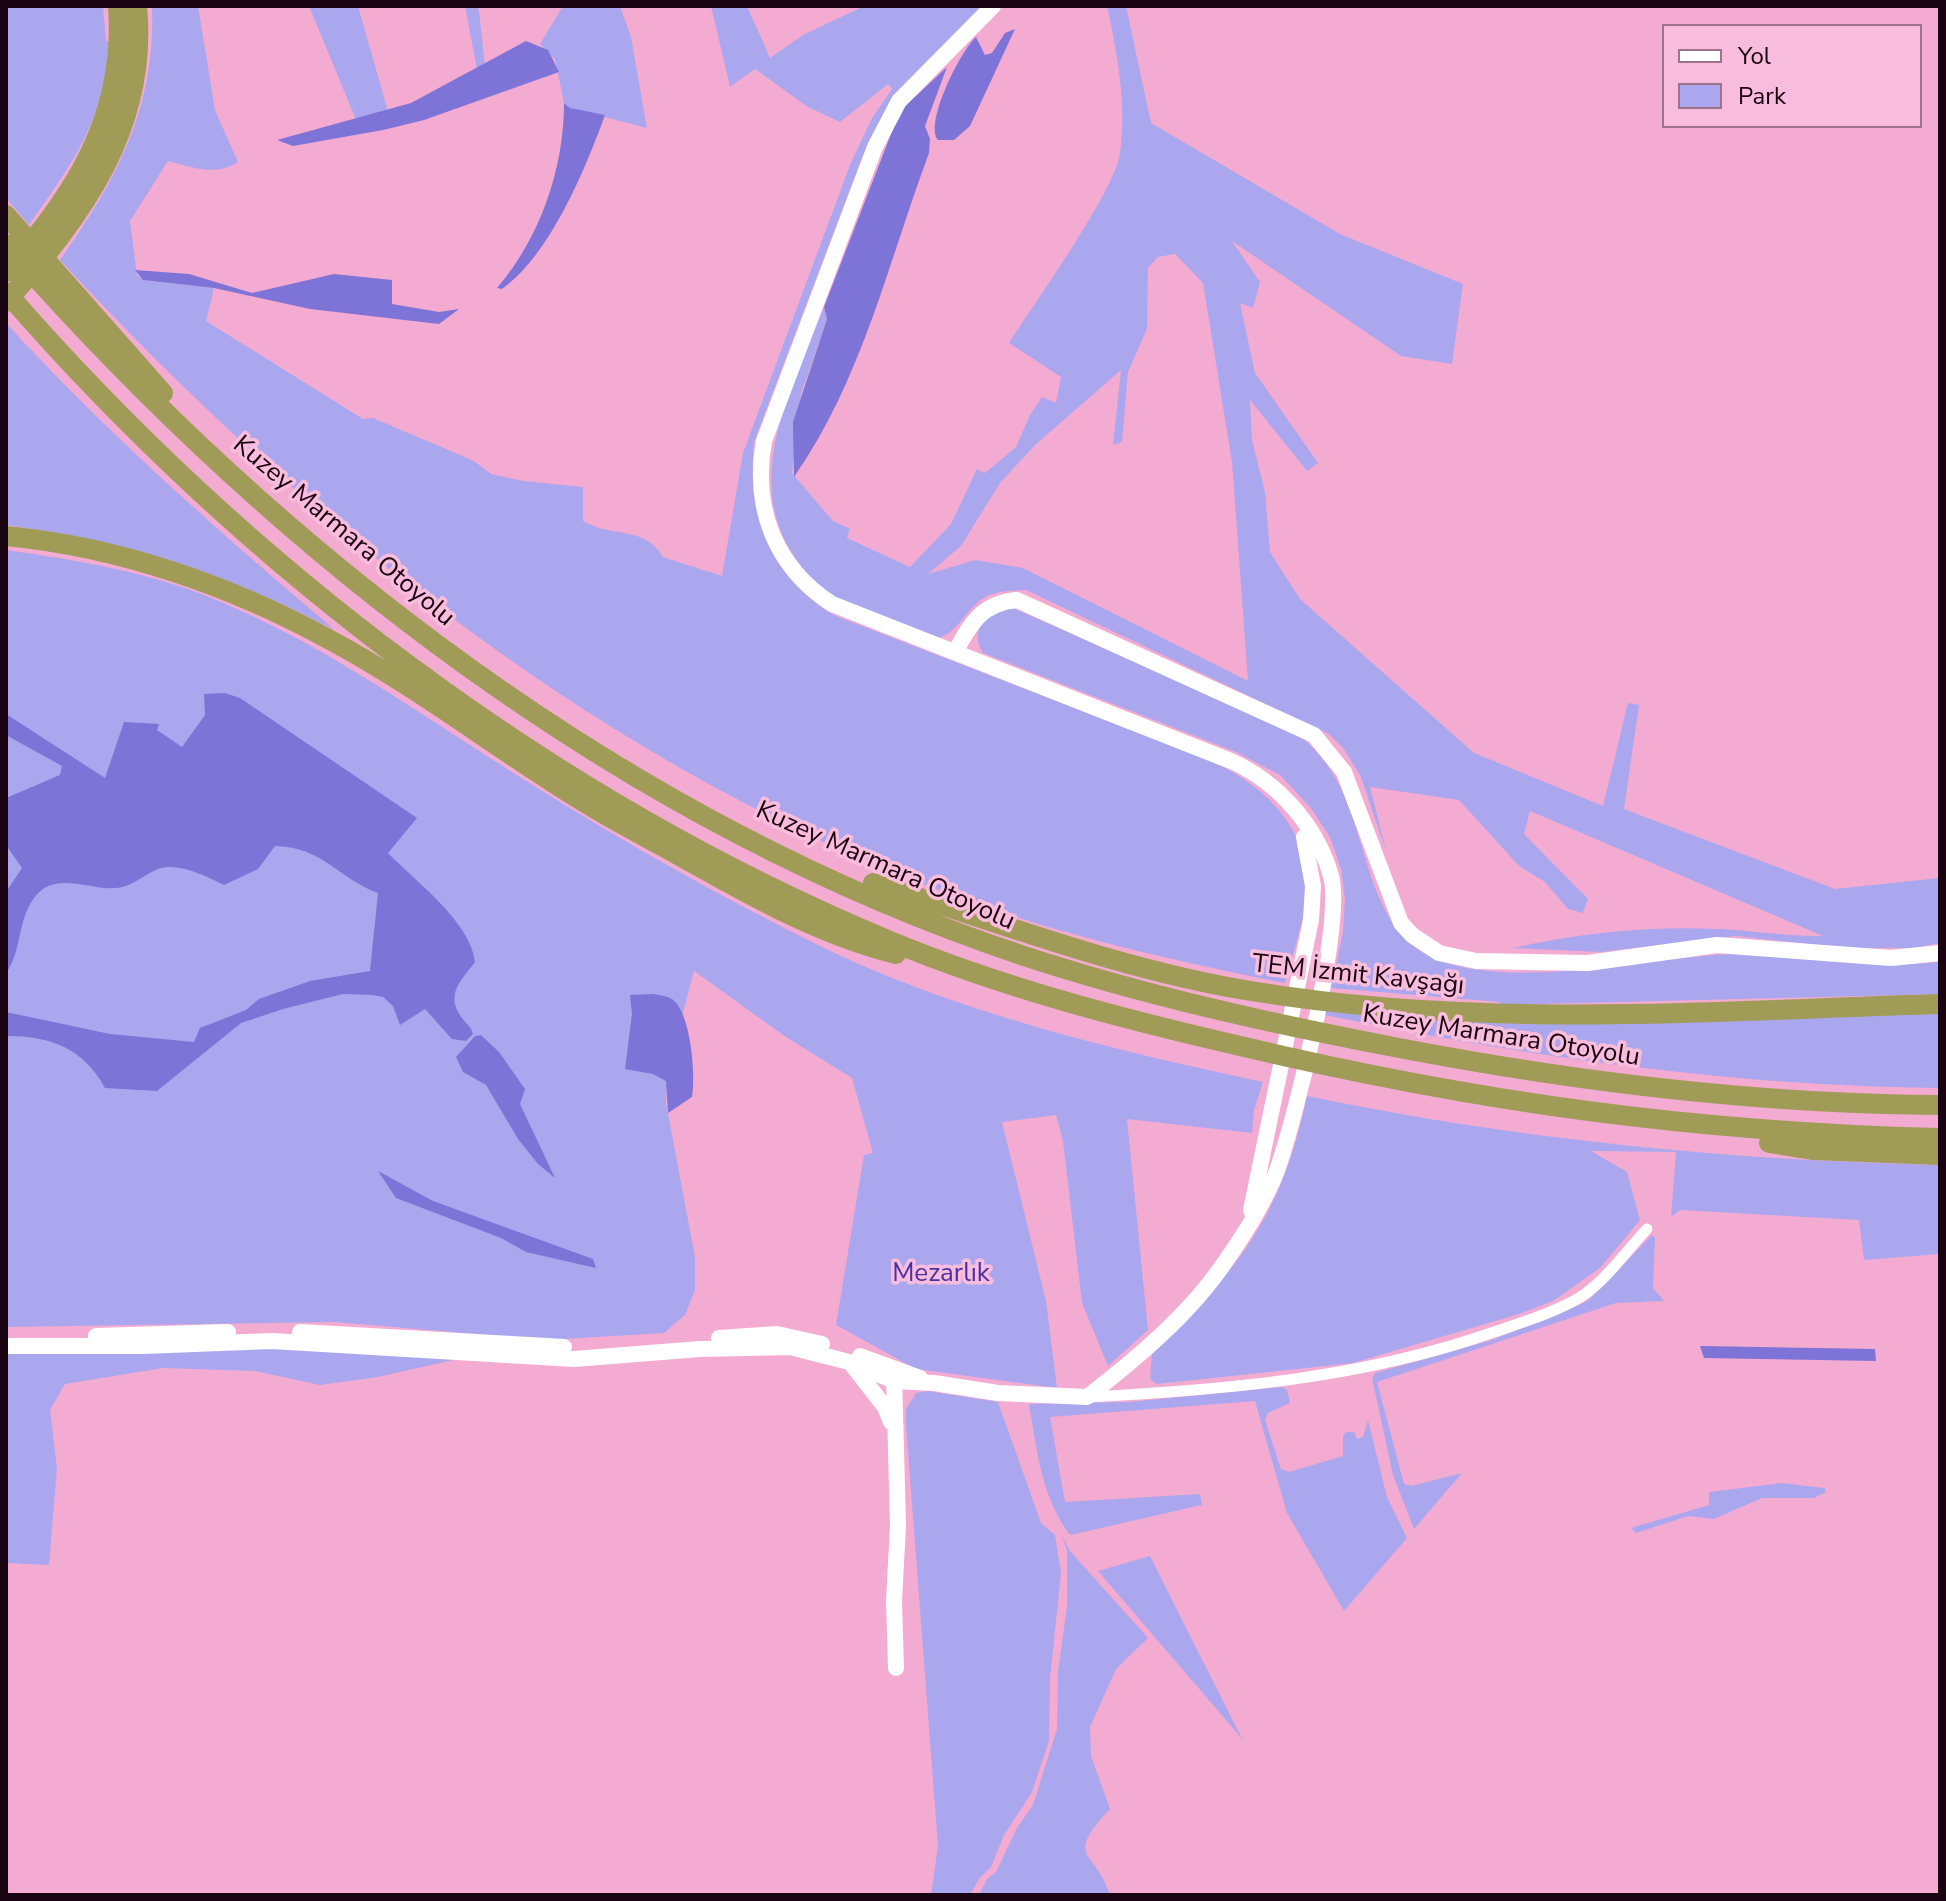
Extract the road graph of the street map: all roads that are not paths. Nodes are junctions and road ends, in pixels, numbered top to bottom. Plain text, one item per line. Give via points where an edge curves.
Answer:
1 (118, 6) edge
2 (137, 6) edge
3 (993, 6) edge
4 (6, 215) edge
5 (65, 215) junction
6 (6, 244) edge
7 (6, 272) edge
8 (6, 292) edge
9 (6, 302) edge
10 (265, 506) junction
11 (6, 536) edge
12 (955, 652) junction
13 (1297, 812) junction
14 (789, 857) junction
15 (1940, 953) edge
16 (978, 974) junction
17 (1940, 1004) edge
18 (1940, 1105) edge
19 (1587, 1114) junction
20 (1940, 1138) edge
21 (1940, 1155) edge
22 (1249, 1224) junction
23 (1647, 1229) dead end
24 (6, 1334) edge
25 (6, 1346) edge
26 (849, 1362) junction
27 (894, 1374) junction
28 (934, 1383) junction
29 (1087, 1397) junction
30 (894, 1431) junction
31 (896, 1668) dead end

1 - 5 highway via 118,67 109,107
2 - 5 highway via 139,61 128,113 107,163
3 - 12 street via 892,112 769,425 760,467 769,529 805,584 852,614
4 - 10 highway
5 - 7 highway
5 - 9 highway
6 - 10 highway, Kuzey Marmara Otoyolu via 91,339
8 - 16 highway via 199,490 347,615 513,737 710,855 800,901
10 - 14 highway, Kuzey Marmara Otoyolu via 426,637 512,699 624,768
11 - 16 highway via 156,566 278,614 332,641 588,805 738,888 852,944
12 - 13 street via 1251,770
12 - 15 street via 977,615 996,603 1017,600 1314,735 1344,772 1401,923 1424,944 1458,959 1588,963 1717,945 1891,958
13 - 22 street via 1313,886
13 - 22 street via 1331,876 1334,901 1295,1109 1275,1175
14 - 17 highway, TEM İzmit Kavşağı via 1114,961 1250,991 1335,1003 1517,1017
14 - 18 highway, Kuzey Marmara Otoyolu via 1022,955 1268,1021 1498,1066 1636,1086 1792,1102
16 - 19 highway via 1169,1030 1375,1078
19 - 20 highway via 1771,1132
19 - 21 highway via 1812,1150
22 - 29 street via 1225,1264 1192,1302
23 - 29 street via 1579,1298 1472,1340 1363,1370 1174,1393
24 - 27 street via 332,1332 573,1348 777,1334 802,1338
25 - 26 street via 272,1341 574,1359 790,1347
26 - 27 street
26 - 30 street via 885,1407
27 - 28 street
27 - 30 street
28 - 29 street via 998,1393
28 - 30 street via 900,1399
30 - 31 street

